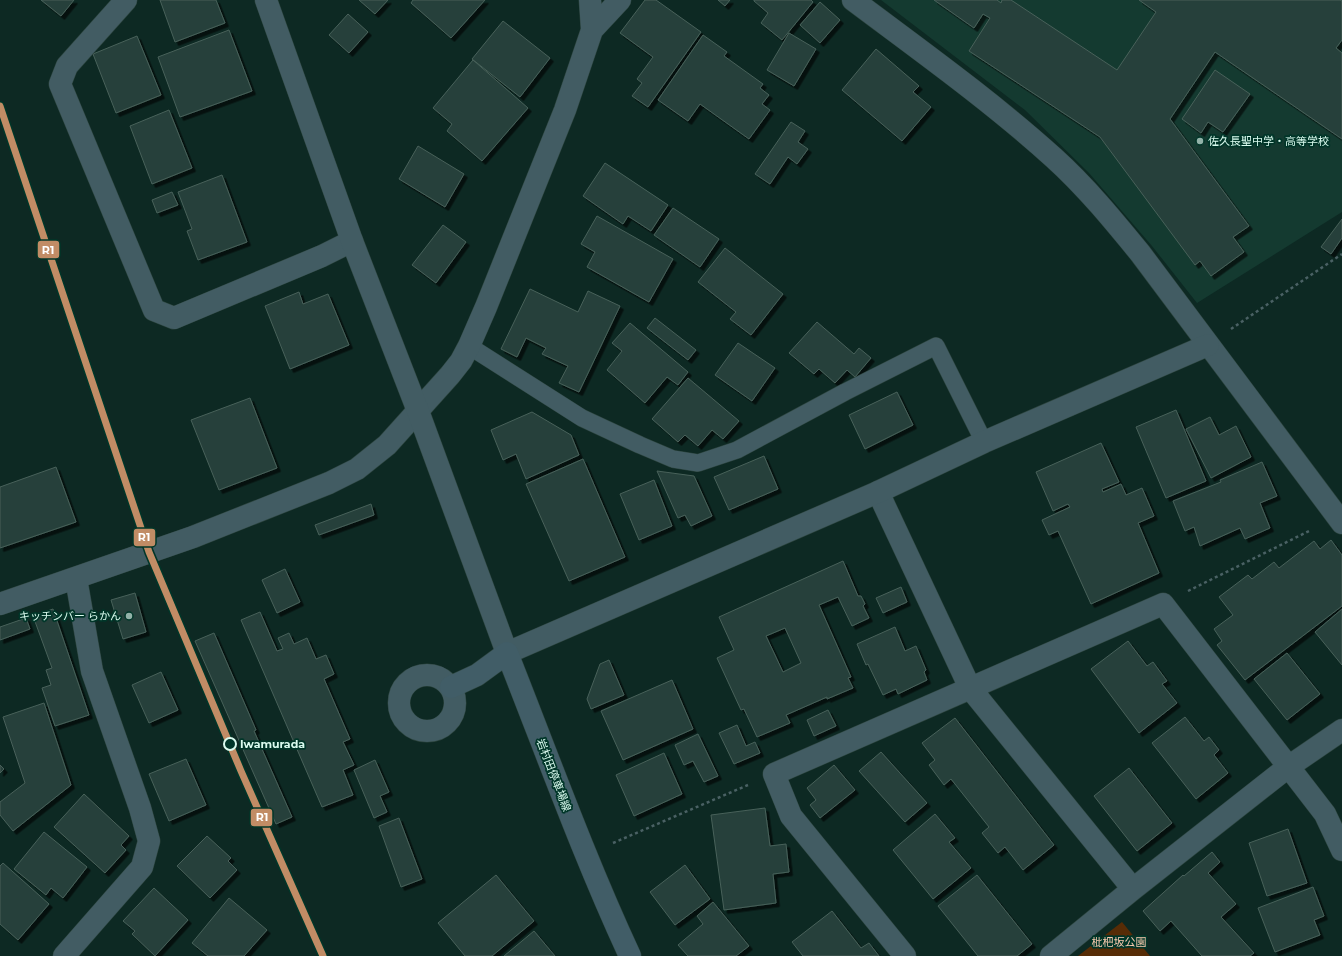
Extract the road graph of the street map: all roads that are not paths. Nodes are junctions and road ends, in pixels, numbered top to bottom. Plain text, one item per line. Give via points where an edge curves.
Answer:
1 (126, 0) edge
2 (266, 0) edge
3 (590, 0) edge
4 (620, 0) edge
5 (853, 0) edge
6 (592, 30) junction
7 (352, 241) junction
8 (1208, 345) junction
9 (469, 346) junction
10 (418, 411) junction
11 (984, 442) junction
12 (878, 492) junction
13 (1340, 520) edge
14 (76, 578) junction
15 (0, 604) edge
16 (506, 653) junction
17 (450, 687) dead end
18 (970, 688) junction
19 (1342, 730) edge
20 (1288, 767) junction
21 (1342, 850) edge
22 (1132, 889) junction
23 (73, 953) edge
24 (630, 956) edge
25 (905, 956) edge
26 (1051, 956) edge

1 - 7 street via 67,66 60,84 154,310 174,318
2 - 7 street
3 - 6 street
4 - 6 street
5 - 8 street via 1000,111 1087,190 1140,253
6 - 9 street via 565,110
7 - 10 street
8 - 11 street
8 - 13 street
9 - 10 street via 450,376
9 - 11 lane via 582,418 673,458 698,463 737,450 936,346
10 - 14 street via 387,445 357,469 329,483 193,537
10 - 16 street
11 - 12 street
12 - 16 street
12 - 18 street
14 - 15 street
14 - 23 street via 92,671 149,841 142,867
16 - 17 main road via 477,675
16 - 24 main road, 岩村田停車場線 via 586,855
18 - 20 street via 1163,604
18 - 22 street
18 - 25 street via 774,774 791,816
19 - 20 street
20 - 21 street via 1325,814
20 - 22 street
22 - 26 street

